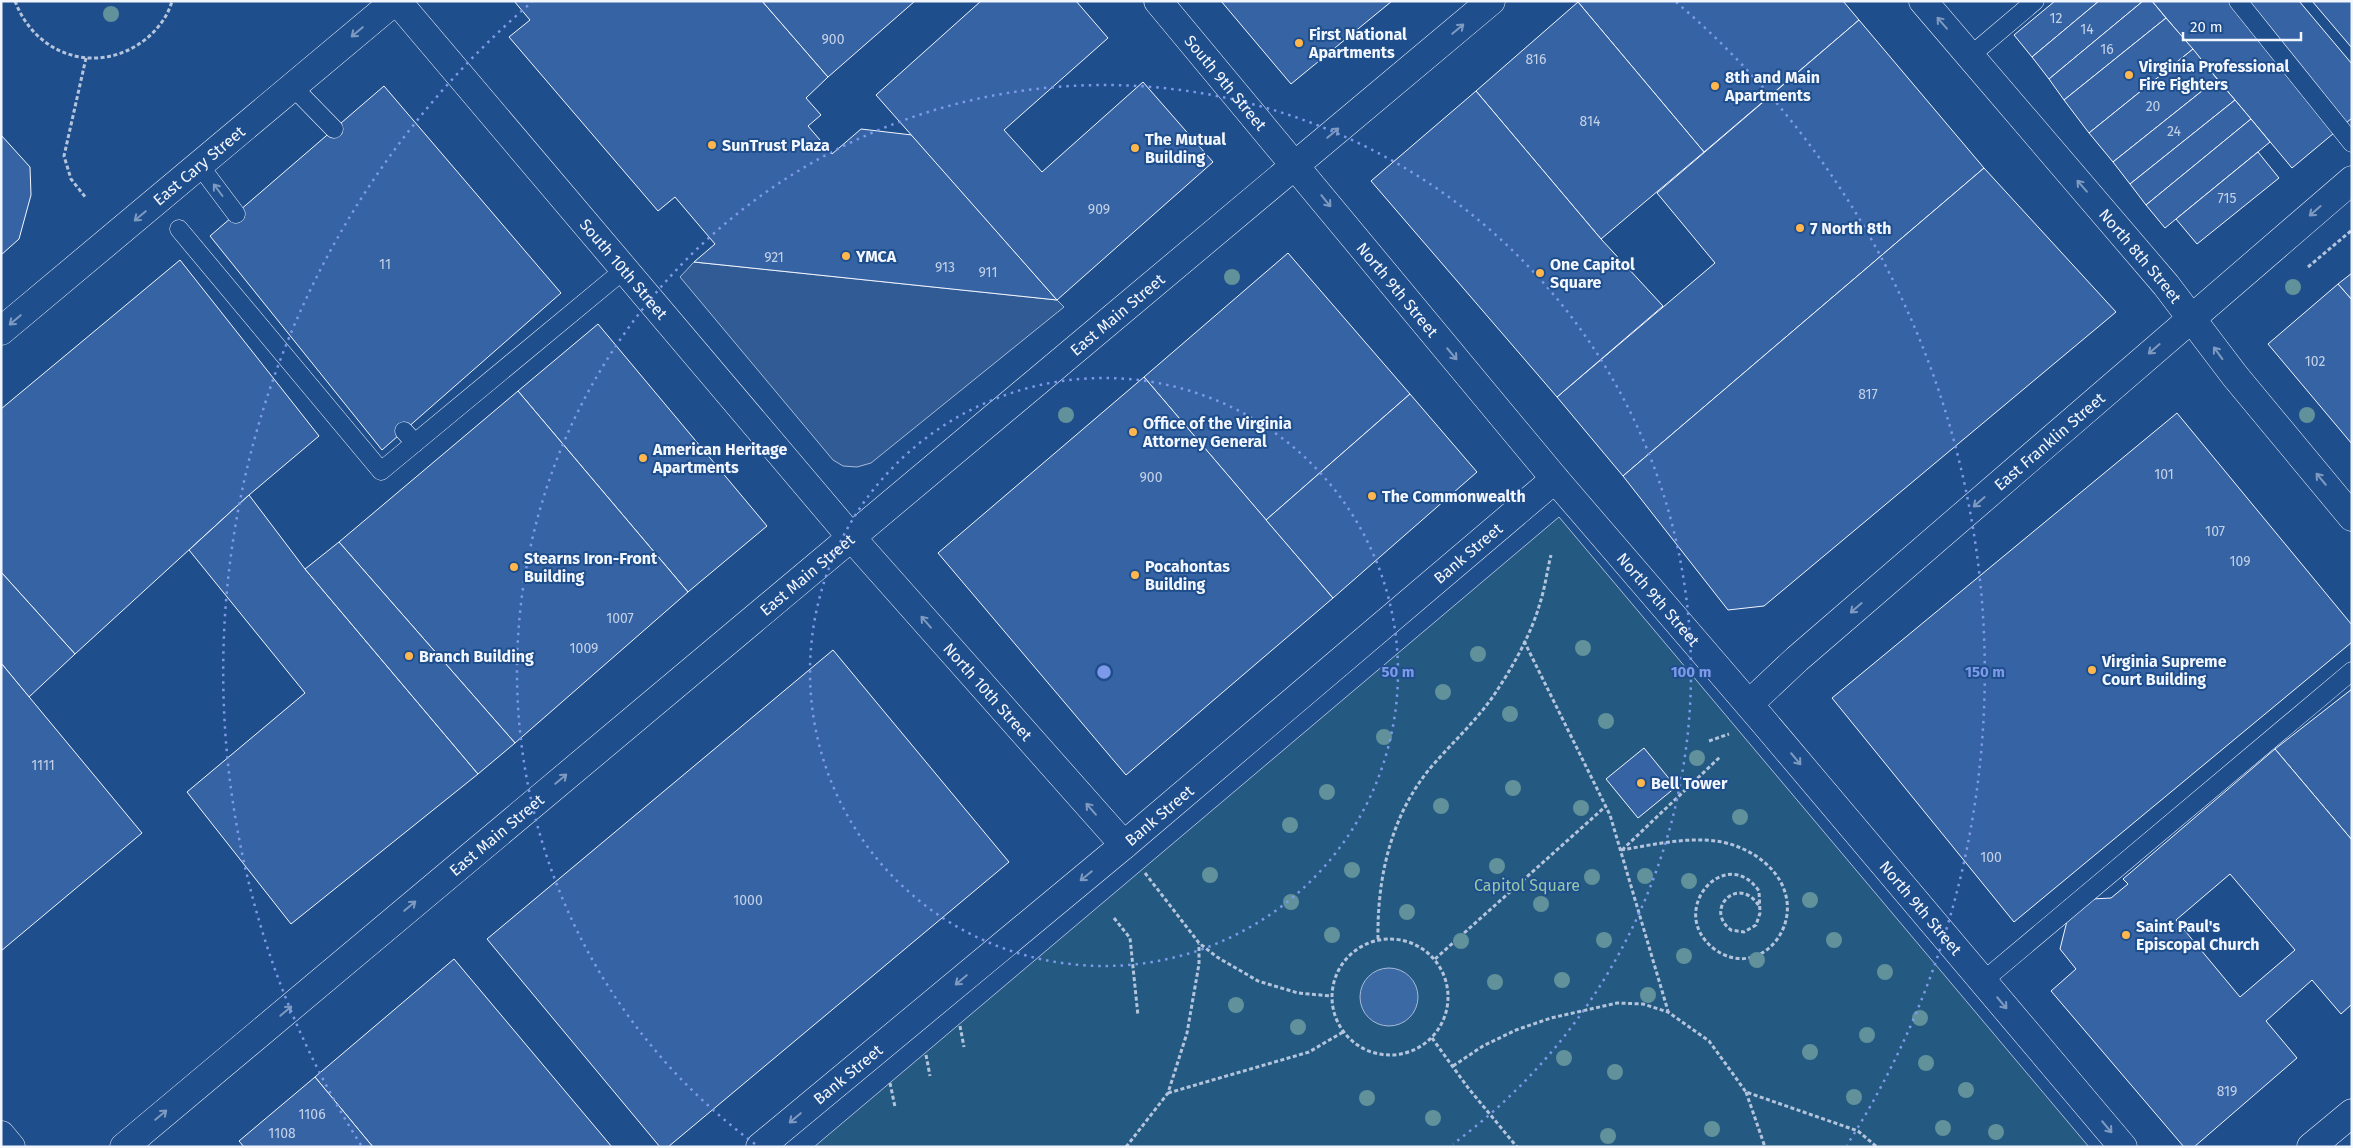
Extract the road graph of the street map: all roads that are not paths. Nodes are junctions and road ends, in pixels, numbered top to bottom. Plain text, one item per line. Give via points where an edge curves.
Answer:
1 (396, 1) edge
2 (1158, 1) edge
3 (1491, 1) edge
4 (1923, 1) edge
5 (2035, 1) edge
6 (2238, 1) edge
7 (1970, 56) junction
8 (293, 87) junction
9 (334, 129) dead end
10 (2352, 142) edge
11 (1295, 164) junction
12 (200, 166) junction
13 (2352, 180) edge
14 (236, 214) dead end
15 (179, 229) dead end
16 (625, 269) junction
17 (2191, 318) junction
18 (1, 332) edge
19 (1555, 479) junction
20 (2352, 516) edge
21 (851, 537) junction
22 (2352, 671) edge
23 (1749, 704) junction
24 (1124, 846) junction
25 (1983, 981) junction
26 (2352, 1113) edge
27 (1, 1135) edge
28 (11, 1147) edge
29 (124, 1147) edge
30 (760, 1147) edge
31 (2124, 1147) edge
32 (2311, 1147) edge

1 -> 8 main road, East Cary Street
1 - 16 main road, South 10th Street
2 - 11 main road, South 9th Street
11 -> 3 main road, East Main Street
7 -> 4 main road, North 8th Street
5 - 7 lane
6 - 10 lane
17 -> 7 main road, North 8th Street via 2166,284
8 - 9 lane
8 - 12 main road, East Cary Street
11 -> 19 main road, North 9th Street
11 - 21 main road, East Main Street
14 -> 12 lane
12 -> 18 main road, East Cary Street
13 -> 17 main road, East Franklin Street
15 - 16 lane via 380,471 409,437
16 - 21 main road, South 10th Street
20 -> 17 main road, North 8th Street
17 -> 23 main road, East Franklin Street
19 - 23 main road, North 9th Street
19 - 24 main road, Bank Street
24 -> 21 main road, North 10th Street
29 -> 21 main road, East Main Street
22 - 25 lane
23 -> 25 main road, North 9th Street
24 -> 30 main road, Bank Street
25 -> 31 main road, North 9th Street
26 - 32 main road
27 - 28 main road

